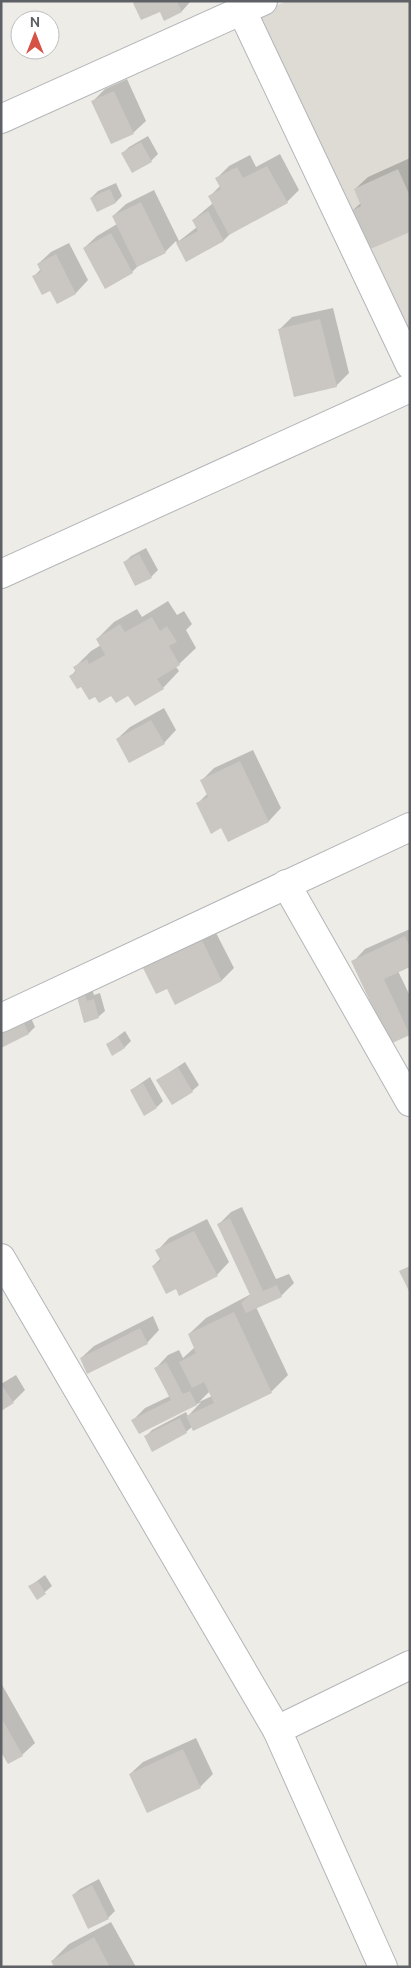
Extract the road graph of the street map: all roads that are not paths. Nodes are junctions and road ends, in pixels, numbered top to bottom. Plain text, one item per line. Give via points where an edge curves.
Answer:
1 (253, 6) edge
2 (1, 119) edge
3 (410, 366) edge
4 (410, 388) edge
5 (1, 574) edge
6 (410, 827) edge
7 (286, 884) junction
8 (1, 1018) edge
9 (410, 1102) edge
10 (1, 1258) edge
11 (410, 1665) edge
12 (278, 1730) junction
13 (382, 1967) edge

1 - 2 street
1 - 3 street
4 - 5 street
6 - 7 street
7 - 8 street
7 - 9 street
10 - 12 street
11 - 12 street
12 - 13 street

